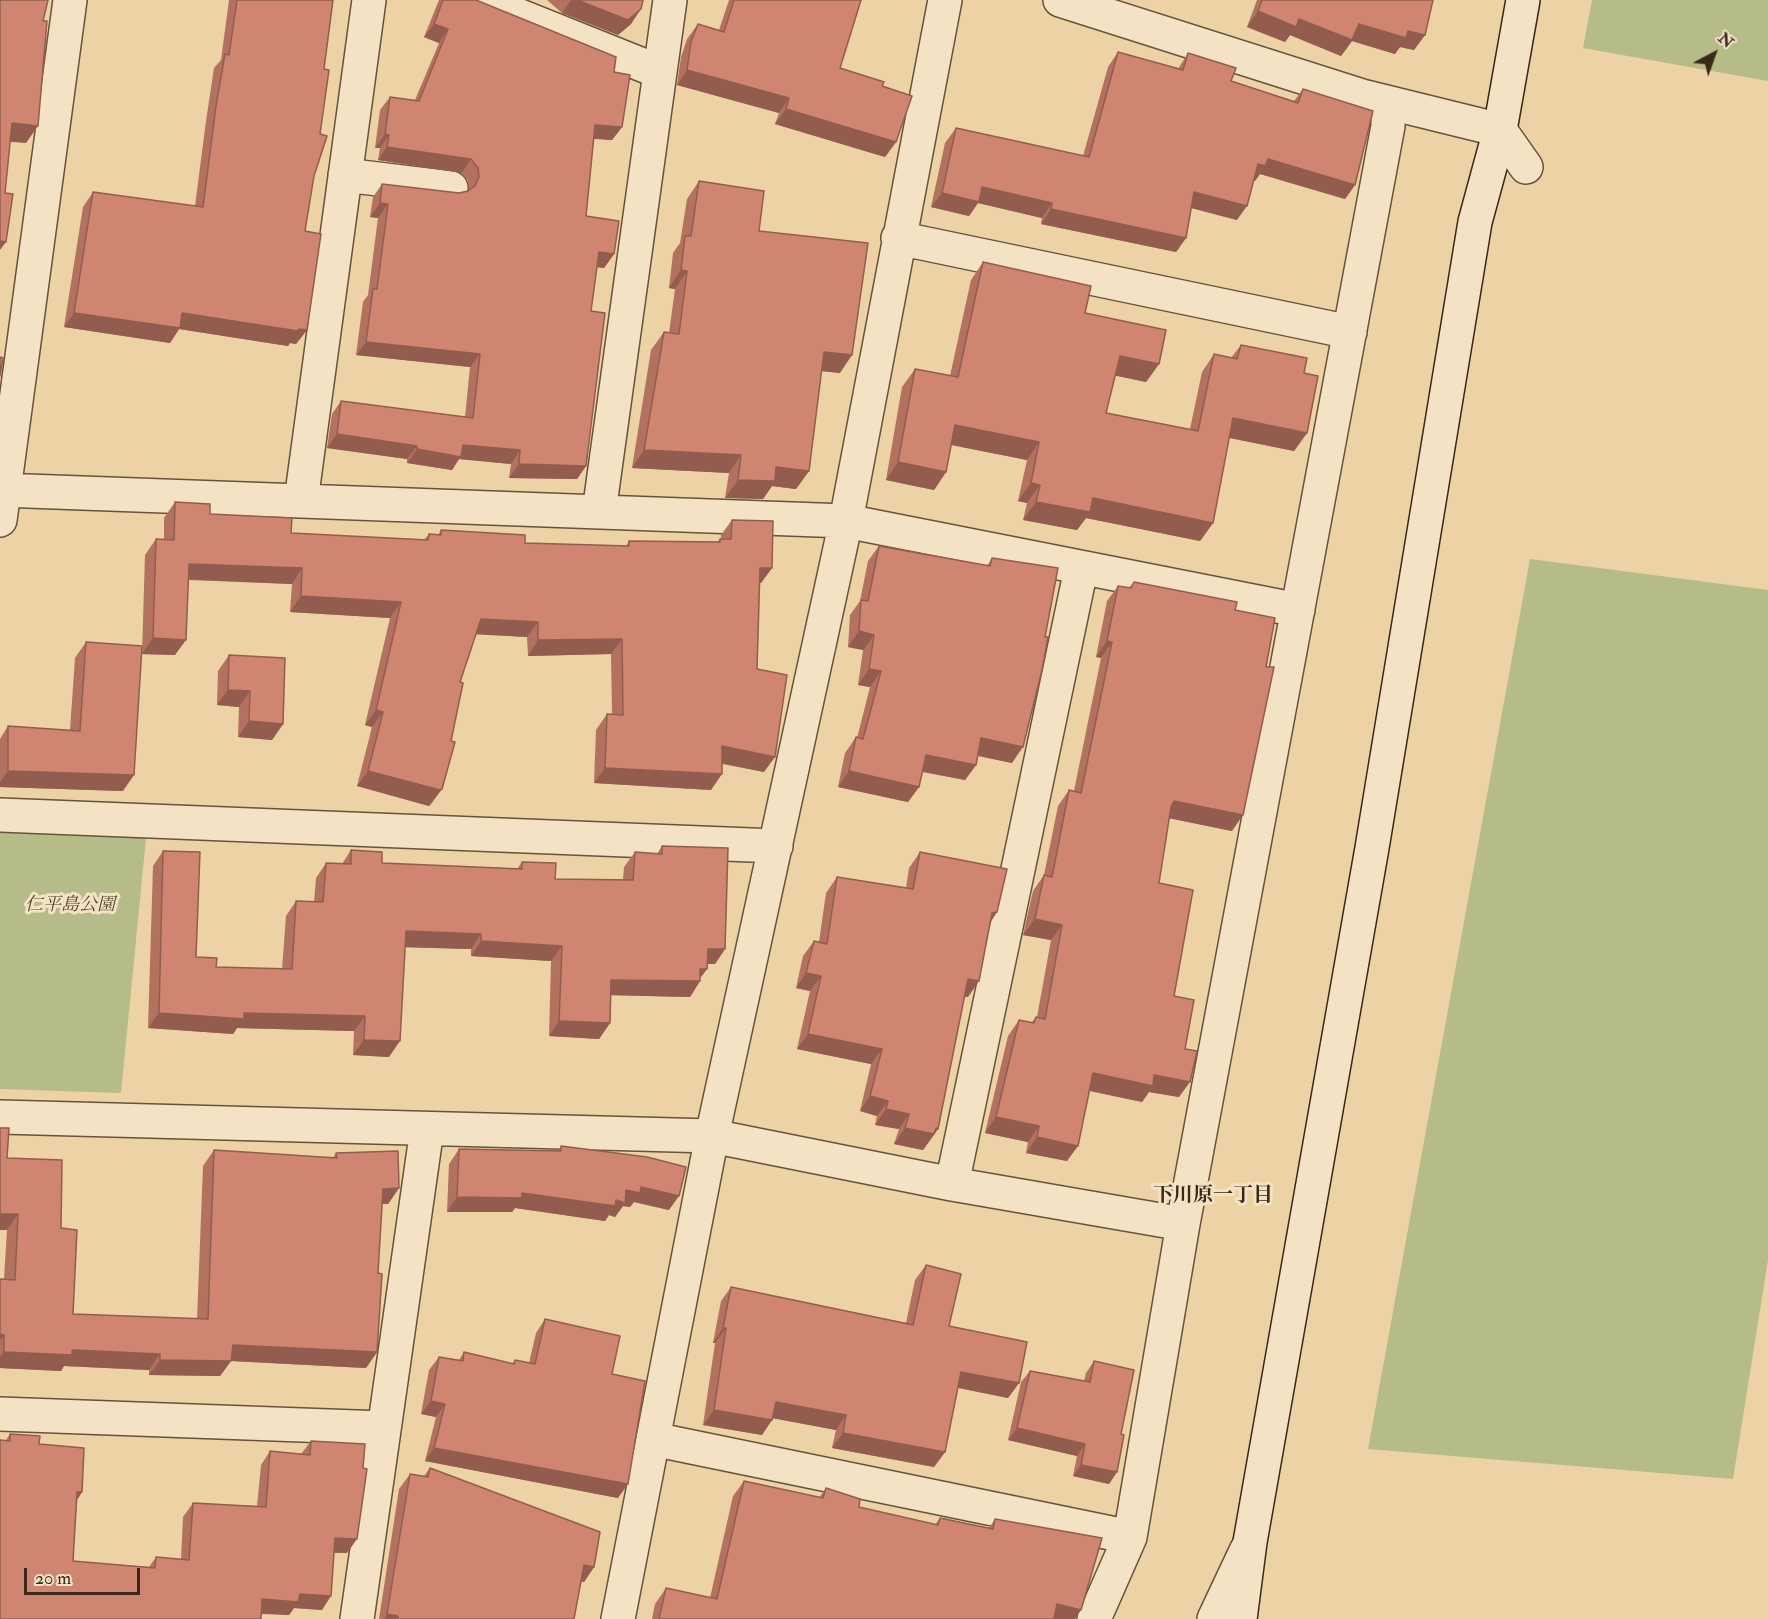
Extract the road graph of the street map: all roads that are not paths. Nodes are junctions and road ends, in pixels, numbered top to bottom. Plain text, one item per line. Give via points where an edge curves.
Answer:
1 (70, 0) edge
2 (369, 0) edge
3 (480, 0) edge
4 (670, 0) edge
5 (945, 0) edge
6 (1060, 0) edge
7 (1523, 0) edge
8 (660, 72) junction
9 (1388, 103) junction
10 (1500, 130) junction
11 (1526, 167) dead end
12 (345, 175) junction
13 (452, 188) dead end
14 (898, 238) junction
15 (1350, 332) junction
16 (1, 500) edge
17 (301, 501) junction
18 (599, 512) junction
19 (846, 521) junction
20 (1081, 569) junction
21 (1298, 610) junction
22 (0, 815) edge
23 (776, 846) junction
24 (0, 1117) edge
25 (427, 1129) junction
26 (712, 1136) junction
27 (952, 1184) junction
28 (1183, 1224) junction
29 (0, 1414) edge
30 (384, 1428) junction
31 (653, 1439) junction
32 (1130, 1537) junction
33 (1250, 1542) junction
34 (357, 1619) edge
35 (618, 1619) edge
36 (1094, 1619) edge
37 (1214, 1619) edge
38 (1239, 1619) edge

1 - 16 street
2 - 12 street
3 - 8 street
4 - 8 street
5 - 14 street
6 - 9 street
7 - 10 street
8 - 18 street
9 - 10 street
9 - 15 street via 1388,126
10 - 11 street
10 - 33 street via 1475,222 1372,848
12 - 13 street
12 - 17 street
14 - 15 street
14 - 19 street
15 - 21 street
16 - 17 street
17 - 18 street
18 - 19 street
19 - 20 street
19 - 23 street
20 - 21 street
20 - 27 street
21 - 28 street
22 - 23 street
23 - 26 street
24 - 25 street
25 - 26 street
25 - 30 street
26 - 27 street
26 - 31 street
27 - 28 street
28 - 32 street
29 - 30 street
30 - 34 street
31 - 32 street
31 - 35 street
32 - 36 street
33 - 37 street
33 - 38 street

